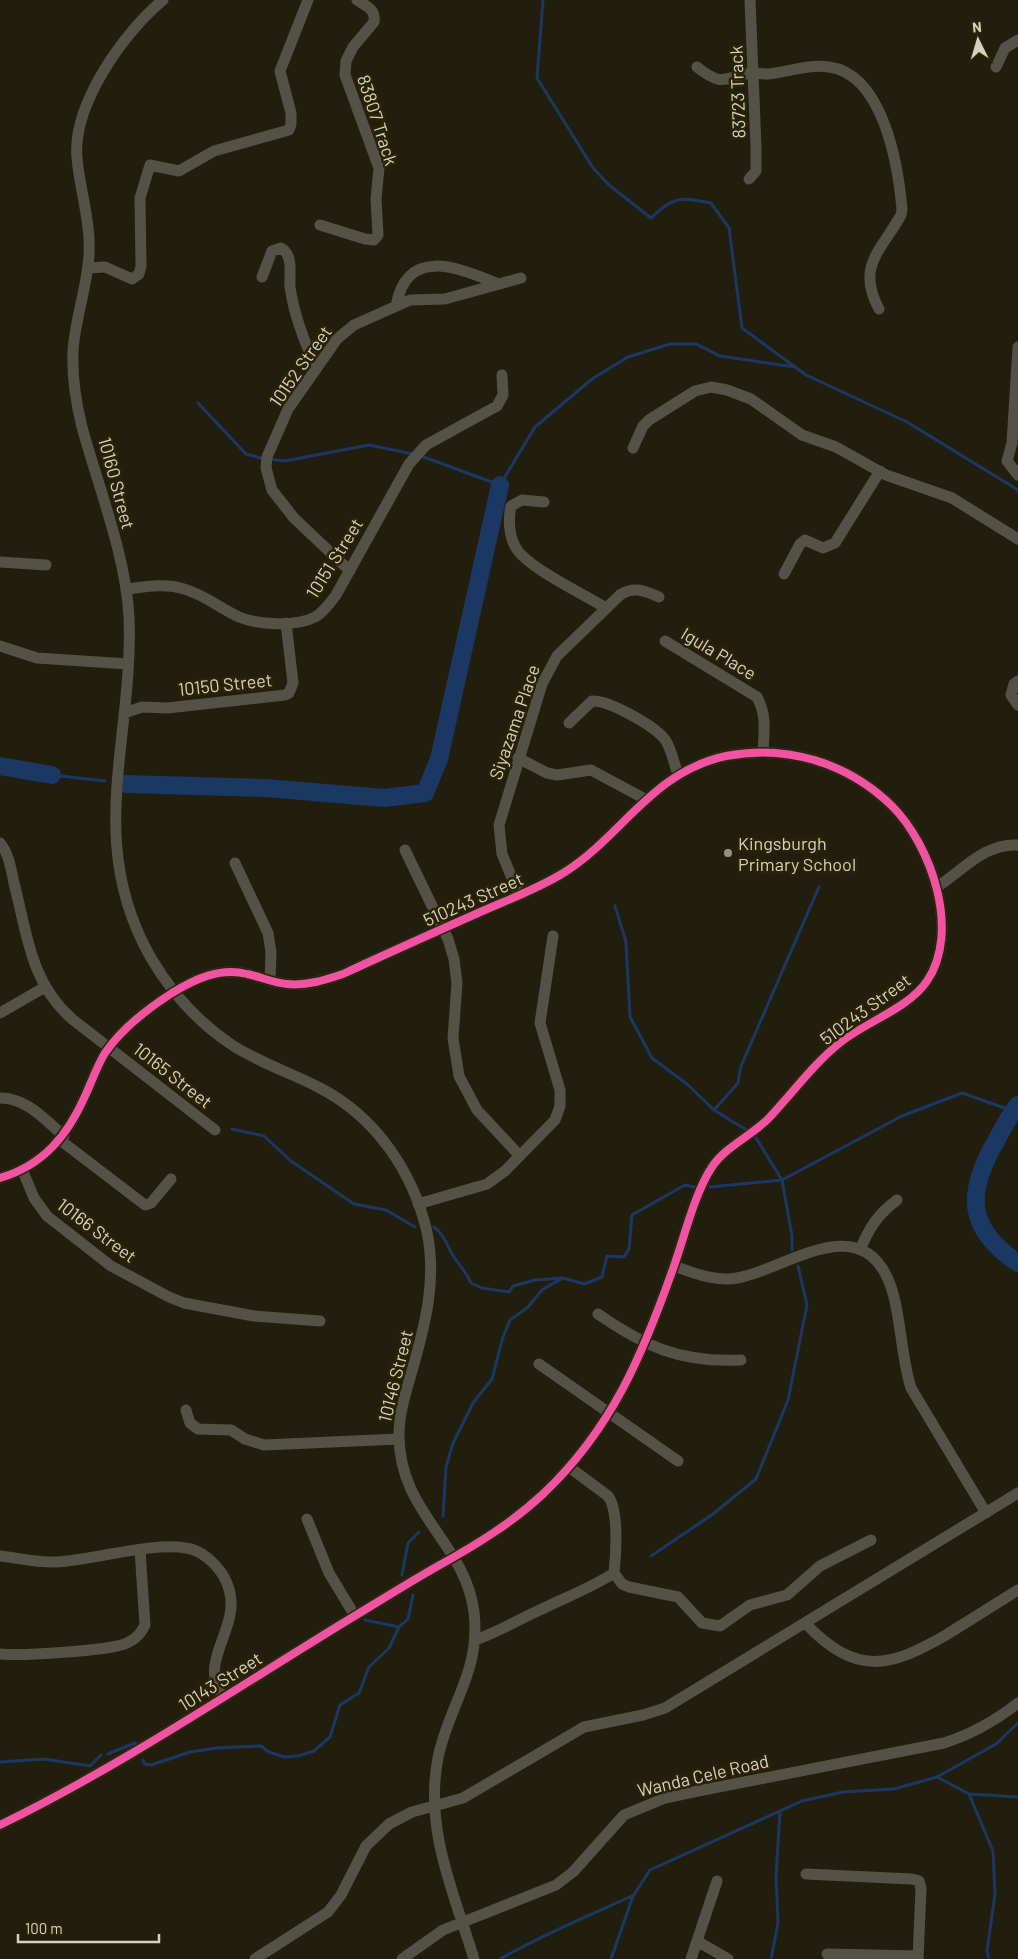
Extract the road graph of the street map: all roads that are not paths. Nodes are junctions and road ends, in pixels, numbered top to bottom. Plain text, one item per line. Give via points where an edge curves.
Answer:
1 (163, 0) edge
2 (308, 0) edge
3 (357, 0) edge
4 (750, 0) edge
5 (1018, 40) edge
6 (697, 66) dead end
7 (996, 66) dead end
8 (752, 73) junction
9 (749, 179) dead end
10 (320, 224) dead end
11 (88, 268) junction
12 (262, 277) dead end
13 (521, 278) dead end
14 (499, 284) junction
15 (396, 306) junction
16 (879, 309) dead end
17 (1018, 347) edge
18 (317, 368) junction
19 (502, 375) dead end
20 (634, 448) dead end
21 (880, 471) junction
22 (1018, 475) edge
23 (544, 502) dead end
24 (1018, 539) edge
25 (0, 562) edge
26 (46, 565) dead end
27 (350, 571) junction
28 (784, 574) dead end
29 (126, 589) junction
30 (659, 597) dead end
31 (606, 608) junction
32 (286, 623) junction
33 (665, 640) dead end
34 (0, 646) edge
35 (128, 664) junction
36 (1018, 681) edge
37 (1018, 705) edge
38 (124, 713) junction
39 (569, 723) dead end
40 (763, 752) junction
41 (518, 758) junction
42 (678, 774) junction
43 (645, 800) junction
44 (0, 843) edge
45 (1018, 845) edge
46 (405, 850) dead end
47 (235, 863) dead end
48 (937, 887) junction
49 (519, 895) junction
50 (442, 929) junction
51 (553, 936) dead end
52 (270, 981) junction
53 (45, 987) junction
54 (174, 992) junction
55 (0, 1013) edge
56 (109, 1047) junction
57 (0, 1098) edge
58 (215, 1130) dead end
59 (62, 1138) junction
60 (520, 1156) junction
61 (22, 1169) junction
62 (0, 1178) edge
63 (171, 1179) dead end
64 (897, 1200) dead end
65 (418, 1204) junction
66 (860, 1250) junction
67 (674, 1266) junction
68 (598, 1314) dead end
69 (320, 1321) dead end
70 (645, 1343) junction
71 (741, 1360) dead end
72 (539, 1364) dead end
73 (186, 1410) dead end
74 (609, 1414) junction
75 (399, 1439) junction
76 (678, 1461) dead end
77 (569, 1467) junction
78 (1018, 1493) edge
79 (986, 1513) junction
80 (307, 1519) dead end
81 (871, 1540) dead end
82 (140, 1550) junction
83 (0, 1556) edge
84 (454, 1558) junction
85 (614, 1573) junction
86 (1018, 1590) edge
87 (355, 1616) junction
88 (806, 1624) junction
89 (475, 1640) junction
90 (0, 1654) edge
91 (223, 1697) junction
92 (1018, 1703) edge
93 (434, 1807) junction
94 (0, 1825) edge
95 (806, 1874) dead end
96 (717, 1880) dead end
97 (463, 1921) junction
98 (697, 1941) junction
99 (827, 1954) dead end
100 (918, 1958) edge
101 (255, 1959) edge
102 (402, 1959) edge
103 (474, 1959) edge
104 (690, 1959) edge
105 (728, 1959) edge

1 - 11 street, 10160 Street via 145,16 112,58 80,125 77,153 90,228
2 - 11 street via 280,70 292,120 289,130 214,151 179,171 150,165 140,198 139,274 132,279 105,267
3 - 10 street, 83807 Track via 371,9 375,18 349,54 345,75 379,168 376,199 378,234 374,240 365,239
4 - 8 street, 83723 Track
5 - 7 street via 1005,48
6 - 8 street via 712,78 727,80
8 - 9 street, 83723 Track via 756,168
8 - 16 street via 769,74 813,66 844,70 864,85 874,101 888,139 902,209 870,267 869,284
11 - 29 street, 10160 Street via 74,342 74,379 83,429
12 - 18 street via 272,251 281,248 286,251 293,301
13 - 14 street, 10152 Street
14 - 15 street, 10152 Street via 445,299 410,300
14 - 15 street via 463,270 429,266 416,271 401,284
15 - 18 street, 10152 Street via 344,332
17 - 22 street via 1012,443 1007,461
18 - 27 street, 10152 Street via 281,422 266,468 279,501
19 - 27 street, 10151 Street via 502,395 497,406 438,437 415,456
20 - 21 street via 649,420 695,391 719,388 751,399 802,435 836,447
21 - 24 street via 952,498
21 - 28 street via 835,543 824,548 805,540
23 - 31 street via 522,500 511,506 511,535 516,549 534,565
25 - 26 street
27 - 32 street, 10151 Street via 322,612 314,618
29 - 32 street, 10151 Street via 184,588 247,620
29 - 35 street, 10160 Street
30 - 31 street, Siyazama Place via 638,589 628,590
31 - 41 street, Siyazama Place via 566,646 548,670
32 - 38 street, 10150 Street via 293,683 285,695 168,708 142,706
33 - 40 street, Igula Place via 757,697 765,721
34 - 35 street via 37,658
35 - 38 street, 10160 Street
36 - 37 street via 1011,695
38 - 54 street, 10160 Street via 115,824 118,870 139,935
39 - 42 street via 592,701 614,706 662,736
40 - 42 street, 510243 Street via 718,758
40 - 48 street, 510243 Street via 823,762 851,774 878,793 912,831
41 - 43 street via 557,775 591,770
41 - 49 street, Siyazama Place via 499,825 502,854
42 - 43 street, 510243 Street
43 - 49 street, 510243 Street via 575,865
44 - 53 street, 10165 Street via 10,866 30,954
45 - 48 street via 992,847
46 - 50 street
47 - 52 street via 268,933
48 - 67 street, 510243 Street via 942,936 938,961 928,980 908,1000 839,1043 762,1124 716,1162 705,1180
49 - 50 street, 510243 Street
50 - 52 street, 510243 Street via 326,980 300,984
50 - 60 street via 457,970 453,1038 459,1076 477,1110
51 - 60 street via 540,1023 560,1090 560,1106 555,1120
52 - 54 street, 510243 Street via 224,972 201,978
53 - 55 street
53 - 56 street, 10165 Street via 63,1011
54 - 56 street, 510243 Street via 131,1023
54 - 65 street, 10146 Street via 232,1045 318,1087 354,1111 398,1159
56 - 58 street, 10165 Street
56 - 59 street, 510243 Street
57 - 59 street via 14,1099 28,1106
59 - 61 street, 510243 Street via 47,1154
59 - 63 street via 145,1205 152,1203
60 - 65 street via 487,1184
61 - 62 street, 510243 Street
61 - 69 street, 10166 Street via 34,1198 47,1216 111,1266 168,1297 254,1316
64 - 66 street via 871,1226
65 - 75 street, 10146 Street via 430,1250 430,1293 426,1322 402,1406
66 - 67 street via 825,1247 748,1276 728,1279
66 - 79 street via 877,1262 888,1278 904,1369 911,1388
67 - 70 street, 510243 Street
68 - 70 street
70 - 71 street via 692,1359
70 - 74 street, 510243 Street
72 - 74 street
73 - 75 street via 190,1422 198,1429 231,1430 264,1445
74 - 76 street
74 - 77 street, 510243 Street
75 - 84 street, 10146 Street via 402,1466 412,1495
77 - 84 street, 510243 Street via 529,1506
77 - 85 street via 608,1496 611,1502
78 - 79 street
79 - 88 street
80 - 87 street via 329,1573
81 - 85 street via 820,1566 787,1595 750,1605 720,1626 702,1622 678,1597 629,1587 622,1584
82 - 83 street via 58,1562
82 - 90 street via 145,1625 139,1635 125,1644 106,1648
82 - 91 street via 178,1547 195,1550 211,1561 224,1577 230,1618 213,1672
84 - 87 street, 10143 Street
84 - 89 street, 10146 Street via 472,1600
85 - 89 street via 584,1591
86 - 88 street via 913,1654 890,1661 850,1656 818,1637
87 - 91 street, 10143 Street
88 - 93 street via 665,1708 584,1727 463,1798
89 - 93 street, 10146 Street via 469,1675 438,1761
91 - 94 street, 10143 Street via 89,1780
92 - 97 street, Wanda Cele Road via 984,1727 944,1743 665,1798 633,1810 615,1823 573,1872 556,1886
93 - 97 street, 10146 Street via 440,1850
93 - 101 street via 404,1816 375,1835 361,1853 341,1894 328,1912
95 - 100 street via 919,1882
96 - 98 street
97 - 102 street, Wanda Cele Road via 434,1935
97 - 103 street, 10146 Street
98 - 104 street
98 - 105 street
99 - 100 street

